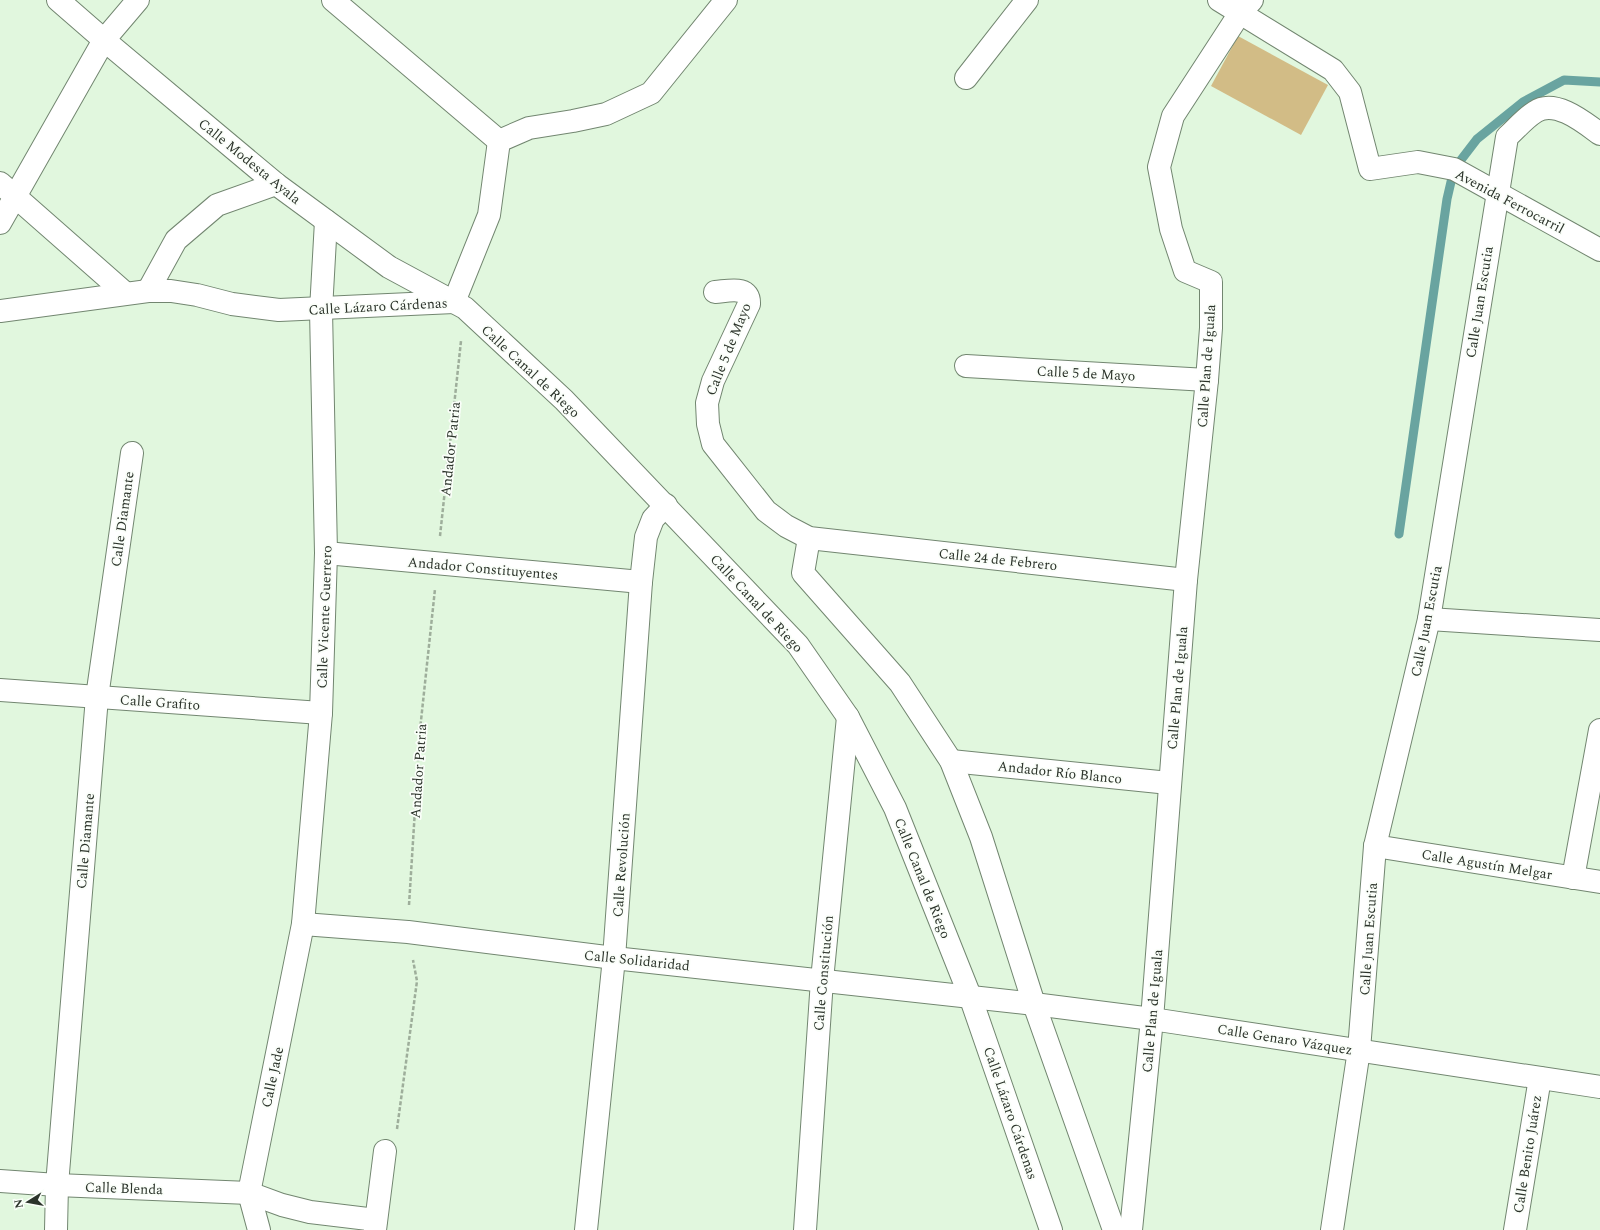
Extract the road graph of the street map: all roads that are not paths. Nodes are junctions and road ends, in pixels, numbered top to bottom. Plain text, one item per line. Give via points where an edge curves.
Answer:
1 (58, 0) edge
2 (138, 0) edge
3 (333, 0) edge
4 (726, 0) edge
5 (1027, 0) edge
6 (1219, 0) edge
7 (1246, 7) edge
8 (104, 40) junction
9 (966, 78) dead end
10 (1600, 134) edge
11 (499, 141) junction
12 (276, 184) junction
13 (8, 190) edge
14 (1497, 192) junction
15 (326, 221) junction
16 (0, 224) edge
17 (1600, 250) edge
18 (148, 291) junction
19 (715, 292) dead end
20 (125, 293) junction
21 (460, 305) junction
22 (321, 310) junction
23 (0, 311) edge
24 (966, 366) dead end
25 (1207, 380) junction
26 (132, 453) dead end
27 (666, 505) junction
28 (809, 538) junction
29 (326, 553) junction
30 (1186, 580) junction
31 (641, 582) junction
32 (1429, 619) junction
33 (1600, 630) edge
34 (0, 690) edge
35 (97, 697) junction
36 (321, 713) junction
37 (848, 717) junction
38 (1600, 730) edge
39 (951, 761) junction
40 (1169, 783) junction
41 (1375, 846) junction
42 (1573, 878) junction
43 (1600, 882) edge
44 (303, 924) junction
45 (614, 958) junction
46 (822, 980) junction
47 (970, 996) junction
48 (1034, 1004) junction
49 (1152, 1019) junction
50 (1359, 1050) junction
51 (1540, 1078) junction
52 (1600, 1087) edge
53 (385, 1151) road end
54 (0, 1181) edge
55 (57, 1185) junction
56 (248, 1193) junction
57 (376, 1225) edge
58 (56, 1230) edge
59 (259, 1230) edge
60 (586, 1230) edge
61 (804, 1230) edge
62 (1051, 1230) edge
63 (1114, 1230) edge
64 (1131, 1230) edge
65 (1332, 1230) edge
66 (1515, 1230) edge

1 - 8 street, Calle Modesta Ayala
2 - 8 street
3 - 11 street
4 - 11 street via 651,93 606,114 529,128
5 - 9 street
6 - 7 street, Avenida Ferrocarril
7 - 14 street, Avenida Ferrocarril via 1333,70 1350,92 1370,169 1418,162 1454,169
7 - 25 street, Calle Plan de Iguala via 1173,116 1159,167 1171,229 1185,271 1211,282
8 - 12 street, Calle Modesta Ayala
8 - 13 street
10 - 14 street, Calle Juan Escutia via 1573,114 1552,108 1536,110 1507,137
11 - 21 street, Calle Lázaro Cárdenas via 489,215
12 - 15 street, Calle Modesta Ayala
12 - 18 street via 217,205 176,240
13 - 16 street
13 - 20 street
14 - 17 street, Avenida Ferrocarril
14 - 32 street, Calle Juan Escutia
15 - 21 street, Calle Modesta Ayala via 390,267
15 - 22 street, Calle Vicente Guerrero
18 - 20 street, Calle Lázaro Cárdenas
18 - 22 street, Calle Lázaro Cárdenas via 171,291 232,304 279,310
19 - 28 street, Calle 5 de Mayo via 742,291 749,298 749,304 713,381 707,403 708,424 713,444 766,512
20 - 23 street, Calle Lázaro Cárdenas
21 - 22 street, Calle Lázaro Cárdenas
21 - 27 street, Calle Canal de Riego via 564,400
22 - 29 street, Calle Vicente Guerrero
24 - 25 street, Calle 5 de Mayo
25 - 30 street, Calle Plan de Iguala
26 - 35 street, Calle Diamante
27 - 31 street, Calle Revolución via 653,519 646,537
27 - 37 street, Calle Canal de Riego via 798,645
28 - 30 street, Calle 24 de Febrero
28 - 39 street via 803,573 900,683
29 - 31 street, Andador Constituyentes
29 - 36 street, Calle Vicente Guerrero
30 - 40 street, Calle Plan de Iguala
31 - 45 street, Calle Revolución
32 - 33 street
32 - 41 street, Calle Juan Escutia
34 - 35 street, Calle Grafito
35 - 36 street, Calle Grafito
35 - 55 street, Calle Diamante
36 - 44 street, Calle Vicente Guerrero
37 - 46 street, Calle Constitución
37 - 47 street, Calle Canal de Riego via 895,808
38 - 42 street
39 - 40 street, Andador Río Blanco
39 - 48 street via 981,837
40 - 49 street, Calle Plan de Iguala
41 - 42 street, Calle Agustín Melgar
41 - 50 street, Calle Juan Escutia
42 - 43 street, Calle Agustín Melgar
44 - 45 street, Calle Solidaridad via 408,932
44 - 56 street, Calle Jade
45 - 46 street, Calle Solidaridad
45 - 60 street, Calle Revolución
46 - 47 street, Calle Solidaridad
46 - 61 street, Calle Constitución
47 - 48 street, Calle Genaro Vázquez
47 - 62 street, Calle Lázaro Cárdenas
48 - 49 street, Calle Genaro Vázquez
48 - 63 street
49 - 50 street, Calle Genaro Vázquez
49 - 64 street, Calle Plan de Iguala
50 - 51 street, Calle Genaro Vázquez
50 - 65 street, Calle Juan Escutia
51 - 52 street, Calle Genaro Vázquez
51 - 66 street, Calle Benito Juárez
53 - 57 street
54 - 55 street, Calle Blenda
55 - 56 street, Calle Blenda
55 - 58 street, Calle Diamante
56 - 57 street, Calle Blenda via 282,1205
56 - 59 street, Calle Jade

